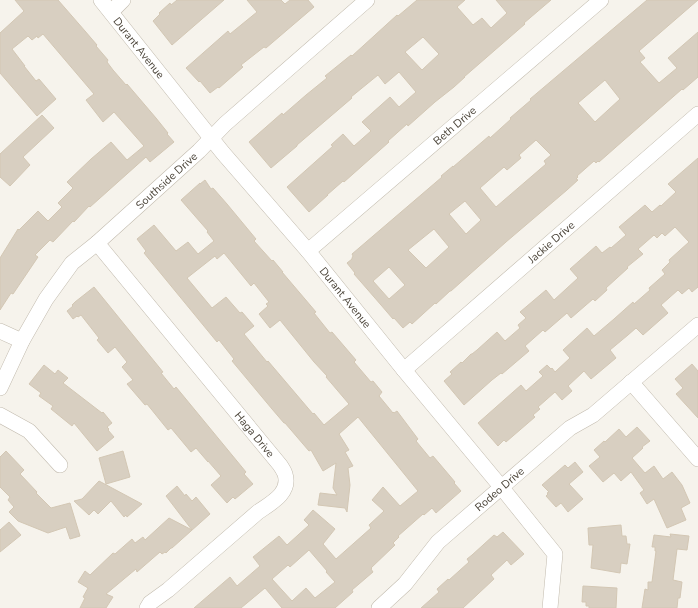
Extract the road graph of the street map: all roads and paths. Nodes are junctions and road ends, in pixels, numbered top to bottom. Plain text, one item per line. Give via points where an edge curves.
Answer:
1 (101, 0) edge
2 (123, 0) edge
3 (367, 0) edge
4 (601, 0) edge
5 (111, 12) junction
6 (698, 114) edge
7 (212, 138) junction
8 (97, 243) junction
9 (308, 251) junction
10 (698, 324) edge
11 (0, 331) edge
12 (22, 341) junction
13 (404, 370) junction
14 (631, 382) junction
15 (0, 388) edge
16 (0, 415) edge
17 (698, 460) edge
18 (60, 464) dead end
19 (502, 488) junction
20 (147, 608) edge
21 (379, 608) edge
22 (550, 608) edge

1 - 5 street, Durant Avenue
2 - 5 street
3 - 7 street, Southside Drive
4 - 9 street, Beth Drive
5 - 7 street, Durant Avenue
6 - 13 street, Jackie Drive
7 - 8 street, Southside Drive
7 - 9 street, Durant Avenue
8 - 12 street, Southside Drive via 72,263 46,298
8 - 20 street, Haga Drive via 285,474 286,485 282,494
9 - 13 street, Durant Avenue
10 - 14 street, Rodeo Drive
11 - 12 street
12 - 15 street, Southside Drive
13 - 19 street, Durant Avenue
14 - 17 street
14 - 19 street, Rodeo Drive via 594,415 570,428
16 - 18 street via 29,430
19 - 21 street, Rodeo Drive via 438,542 405,584
19 - 22 street, Durant Avenue via 555,554

